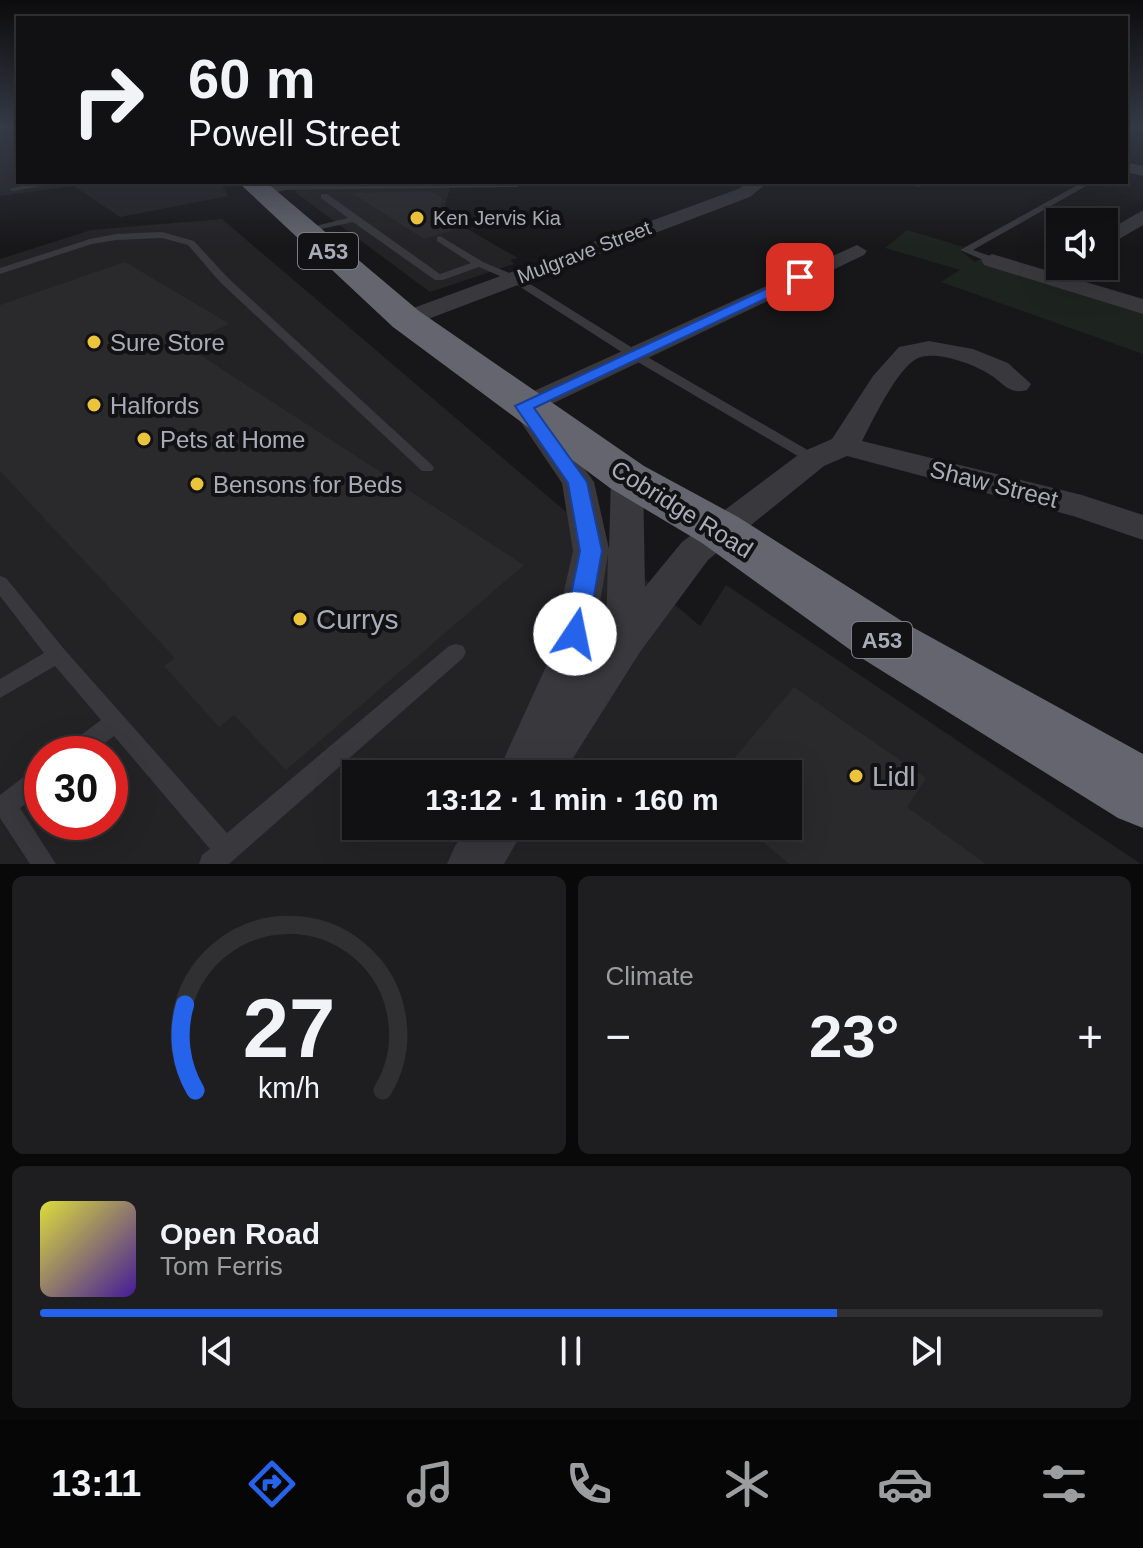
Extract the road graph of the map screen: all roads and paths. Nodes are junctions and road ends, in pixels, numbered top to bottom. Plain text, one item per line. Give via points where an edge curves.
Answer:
1 (47, 184) edge
2 (362, 184) edge
3 (756, 184) edge
4 (1085, 184) edge
5 (255, 186) edge
6 (13, 189) dead end
7 (324, 196) dead end
8 (1143, 216) edge
9 (355, 219) junction
10 (306, 231) junction
11 (1118, 233) edge
12 (440, 239) dead end
13 (857, 251) dead end
14 (992, 260) joint
15 (479, 264) junction
16 (0, 271) edge
17 (1046, 278) edge
18 (515, 279) junction
19 (1053, 280) edge
20 (1143, 307) edge
21 (406, 319) junction
22 (635, 355) junction
23 (1017, 384) dead end
24 (524, 406) junction
25 (844, 446) junction
26 (813, 459) junction
27 (427, 468) dead end
28 (627, 477) junction
29 (1143, 528) edge
30 (720, 530) junction
31 (0, 583) edge
32 (626, 640) junction
33 (456, 652) dead end
34 (57, 655) junction
35 (0, 689) edge
36 (115, 722) junction
37 (97, 736) edge
38 (527, 760) edge
39 (545, 760) edge
40 (24, 791) edge
41 (1143, 793) edge
42 (24, 834) edge
43 (28, 840) edge
44 (218, 857) edge
45 (44, 864) edge

1 - 6 lane
2 - 5 street
3 - 18 street, Mulgrave Street
4 - 14 lane via 965,250
5 - 10 highway, Cobridge Road / A53
7 - 9 lane
8 - 11 street
9 - 10 lane
9 - 15 lane via 439,278
10 - 21 highway, Cobridge Road / A53
12 - 15 lane
13 - 22 street
14 - 17 street
15 - 18 lane
16 - 27 lane via 116,237 162,235 191,243 224,280
18 - 21 street, Mulgrave Street
18 - 22 lane
19 - 20 street
21 - 24 highway, Cobridge Road / A53
22 - 24 street
22 - 26 lane
23 - 25 street via 1001,367 954,352 907,353 866,404
24 - 28 highway, Cobridge Road / A53
24 - 38 street via 578,482 591,551 569,662
25 - 26 street
25 - 29 street, Shaw Street via 1082,507
26 - 30 street
28 - 30 highway, Cobridge Road / A53
28 - 32 street
30 - 32 street via 695,551
30 - 41 highway, Cobridge Road / A53 via 884,641
31 - 34 lane
32 - 39 street
33 - 44 lane
34 - 35 lane
34 - 36 lane
36 - 37 lane
36 - 44 lane
40 - 42 lane via 5,805
43 - 45 lane

